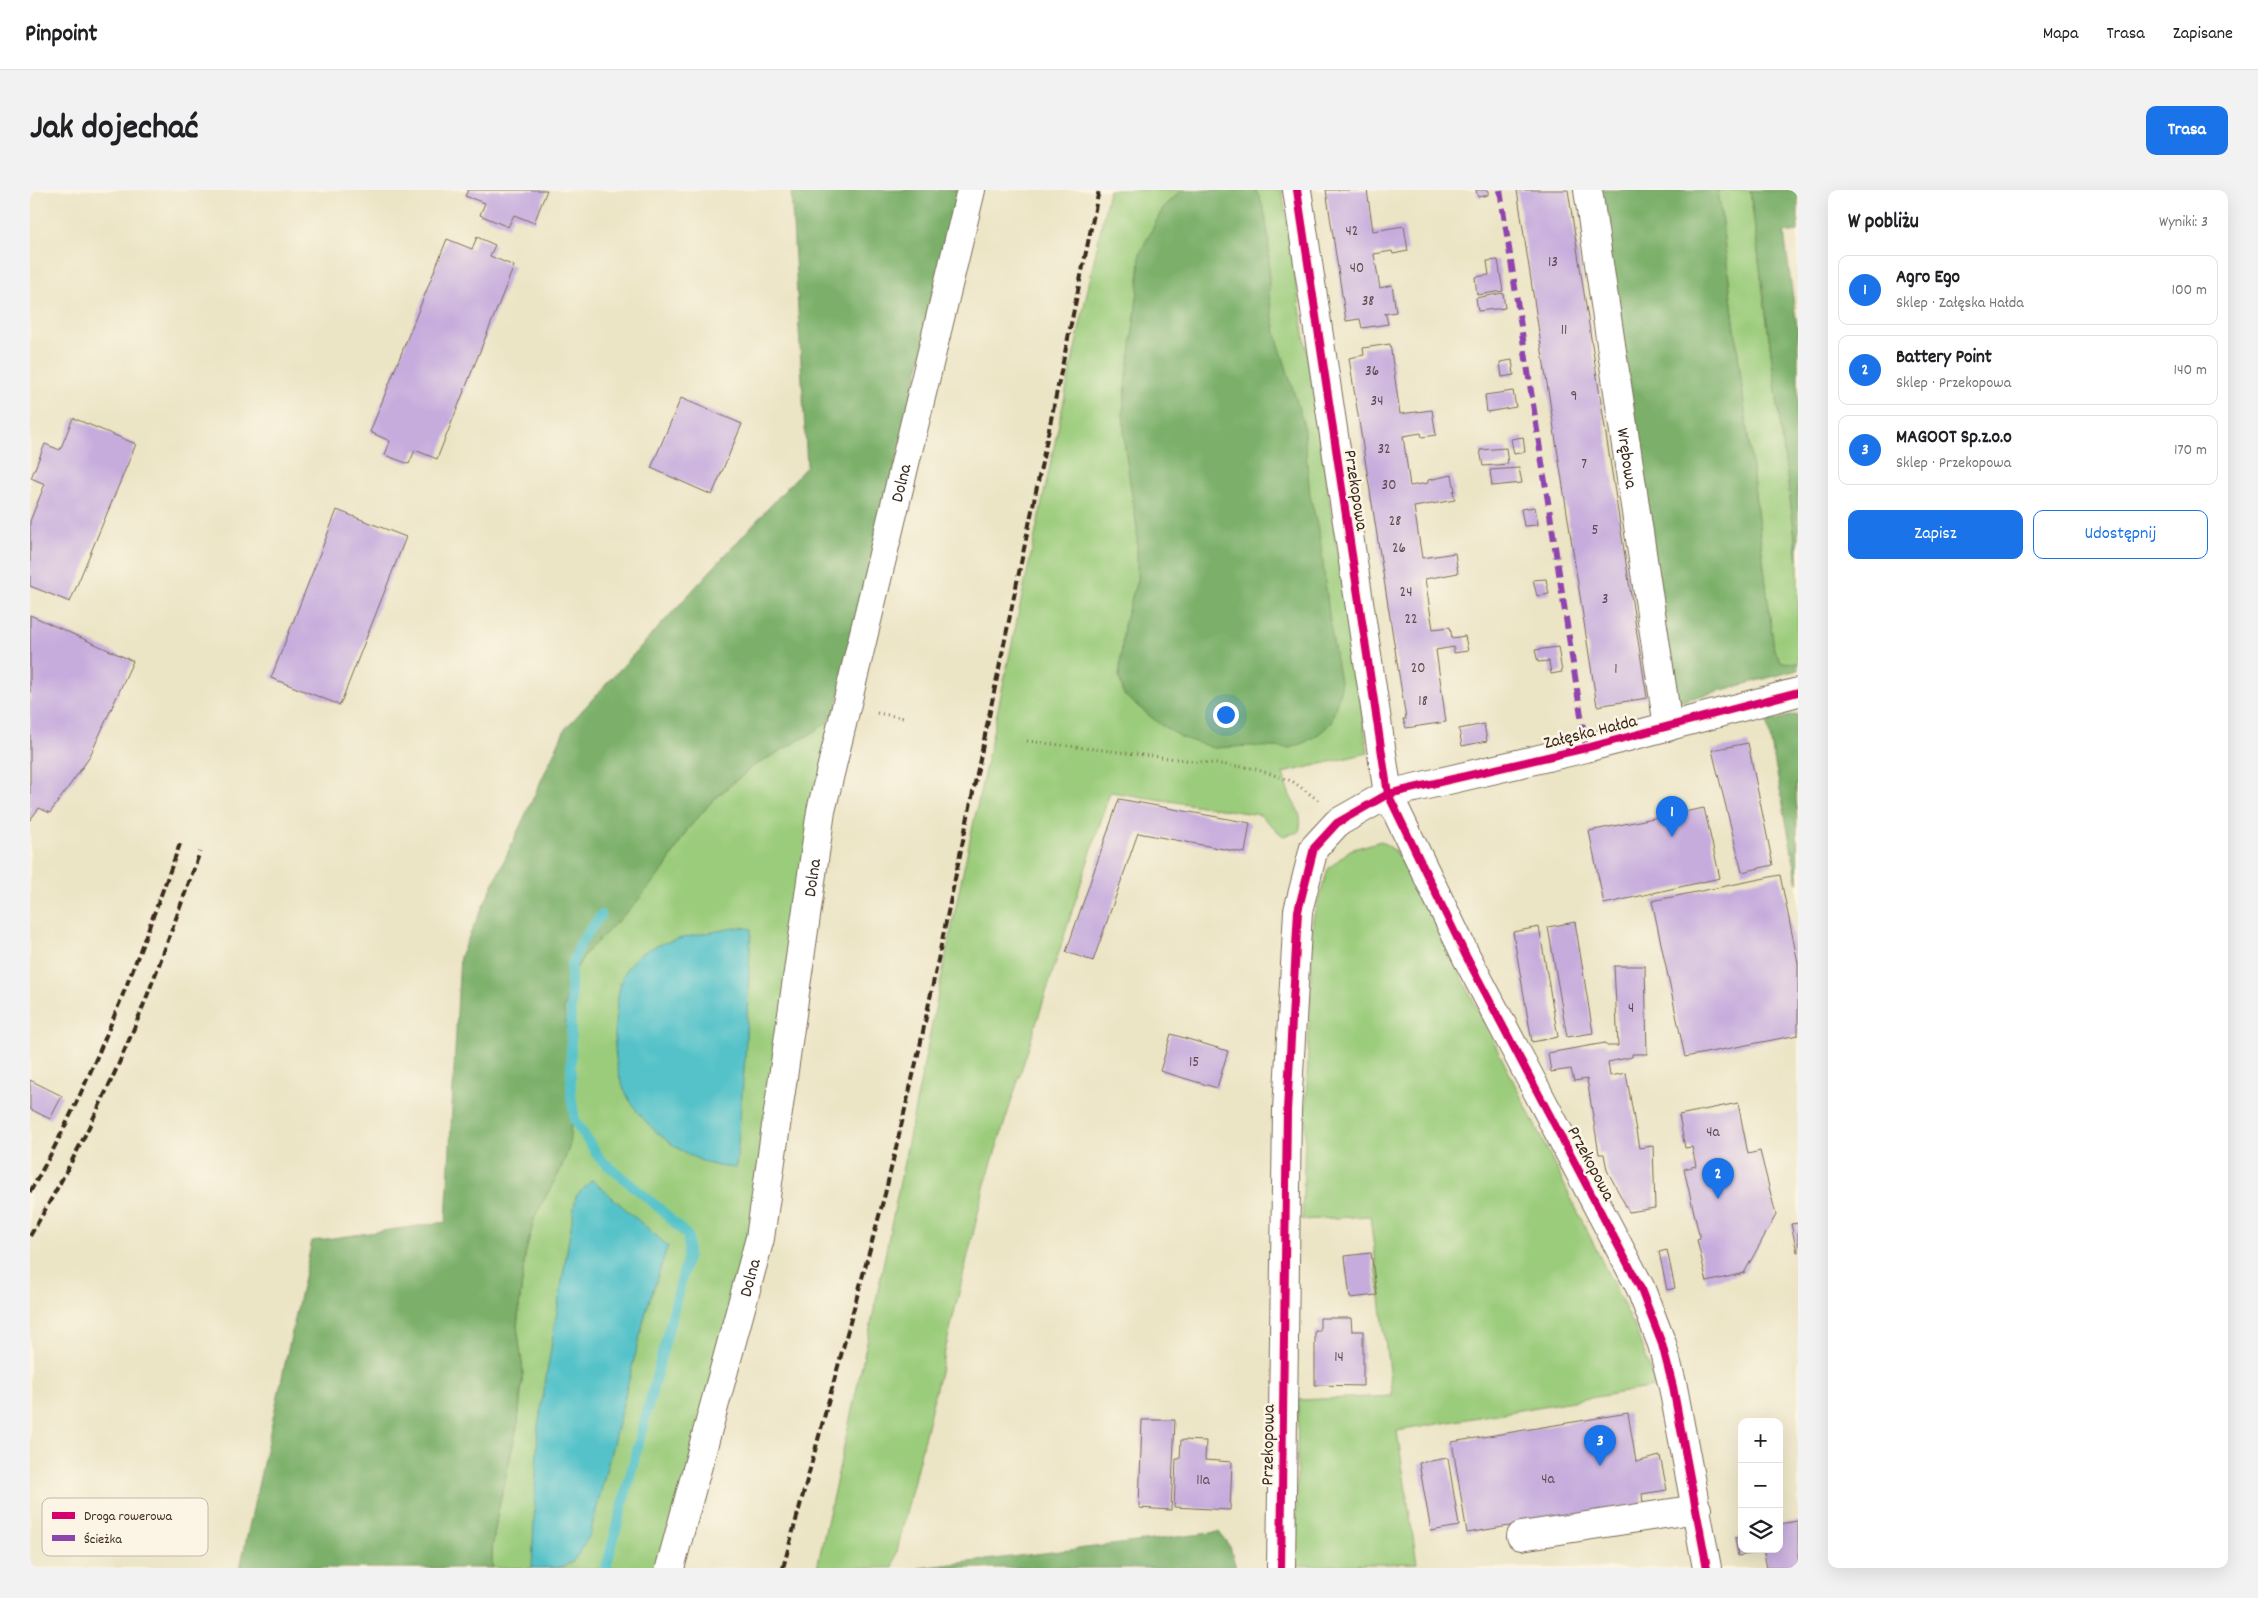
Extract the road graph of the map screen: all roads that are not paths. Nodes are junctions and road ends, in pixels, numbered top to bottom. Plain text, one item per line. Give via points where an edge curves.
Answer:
1 (971, 190) edge
2 (1297, 190) edge
3 (1588, 190) edge
4 (1798, 692) edge
5 (1668, 727) junction
6 (1388, 794) junction
7 (1697, 1509) junction
8 (1521, 1536) dead end
9 (670, 1568) edge
10 (1281, 1568) edge
11 (1707, 1568) edge

1 - 9 street, Dolna via 821,811 760,1238
2 - 6 street, Przekopowa
3 - 5 street, Wrębowa
4 - 5 street, Załęska Hałda
5 - 6 street, Załęska Hałda
6 - 7 street, Przekopowa via 1466,956 1640,1287 1662,1344
6 - 10 street, Przekopowa via 1337,823 1314,848 1298,911 1287,1110
7 - 8 street
7 - 11 street, Przekopowa

